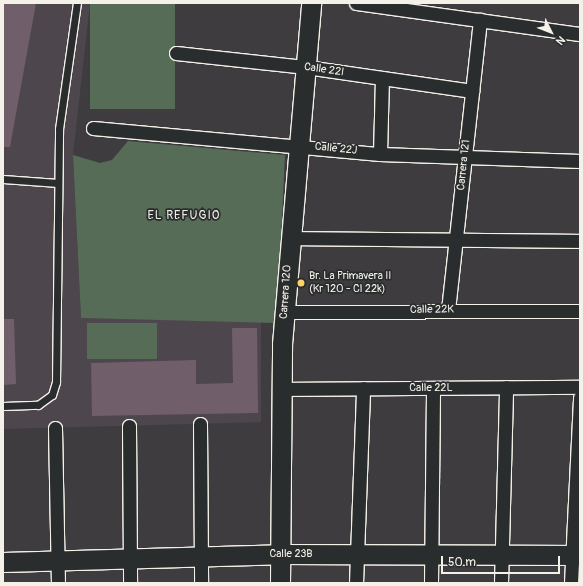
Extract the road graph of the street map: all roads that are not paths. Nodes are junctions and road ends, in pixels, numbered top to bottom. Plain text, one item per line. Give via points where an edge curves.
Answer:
1 (77, 3) edge
2 (311, 3) edge
3 (356, 3) edge
4 (480, 20) junction
5 (580, 34) edge
6 (176, 53) dead end
7 (306, 67) junction
8 (382, 78) junction
9 (472, 91) junction
10 (93, 128) dead end
11 (299, 145) junction
12 (380, 154) junction
13 (465, 156) junction
14 (580, 162) edge
15 (3, 179) edge
16 (58, 183) junction
17 (290, 238) junction
18 (456, 240) junction
19 (580, 241) edge
20 (448, 310) junction
21 (580, 311) edge
22 (284, 312) junction
23 (506, 387) junction
24 (580, 387) edge
25 (363, 388) junction
26 (433, 388) junction
27 (282, 389) junction
28 (580, 397) edge
29 (3, 406) edge
30 (200, 424) dead end
31 (129, 426) dead end
32 (55, 428) dead end
33 (281, 554) junction
34 (357, 554) junction
35 (431, 554) junction
36 (502, 555) junction
37 (576, 555) edge
38 (201, 556) junction
39 (130, 558) junction
40 (58, 560) junction
41 (3, 562) edge
42 (58, 583) edge
43 (130, 583) edge
44 (201, 583) edge
45 (280, 583) edge
46 (356, 583) edge
47 (431, 583) edge
48 (501, 583) edge
49 (571, 583) edge

1 - 16 lane via 59,129
2 - 7 street, Carrera 120
3 - 4 street
4 - 5 street
4 - 9 street, Carrera 121
6 - 7 street, Calle 22I
7 - 8 street, Calle 22I
7 - 11 street, Carrera 120
8 - 9 street, Calle 22I
8 - 12 street
9 - 13 street, Carrera 121
10 - 11 street, Calle 22J
11 - 12 street, Calle 22J
11 - 17 street, Carrera 120
12 - 13 street, Calle 22J
13 - 14 street, Calle 22J
13 - 18 street, Carrera 121
15 - 16 lane
16 - 29 lane via 56,382 52,394 38,405
17 - 18 street
17 - 22 street, Carrera 120
18 - 19 street
18 - 20 street, Carrera 121
20 - 21 street, Calle 22K
20 - 22 street, Calle 22K
22 - 27 street, Carrera 120
23 - 24 street, Calle 22L
23 - 26 street, Calle 22L
23 - 36 street
25 - 26 street, Calle 22L
25 - 27 street, Calle 22L
25 - 34 street
26 - 35 street
27 - 33 street, Carrera 120
28 - 37 street
30 - 38 street
31 - 39 street
32 - 40 street
33 - 34 street, Calle 23B
33 - 38 street, Calle 23B
33 - 45 street, Carrera 120
34 - 35 street, Calle 23B
34 - 46 street
35 - 36 street, Calle 23B
35 - 47 street
36 - 37 street, Calle 23B
36 - 48 street
37 - 49 street
38 - 39 street, Calle 23B
38 - 44 street
39 - 40 street, Calle 23B
39 - 43 street
40 - 41 street, Calle 23B
40 - 42 street

